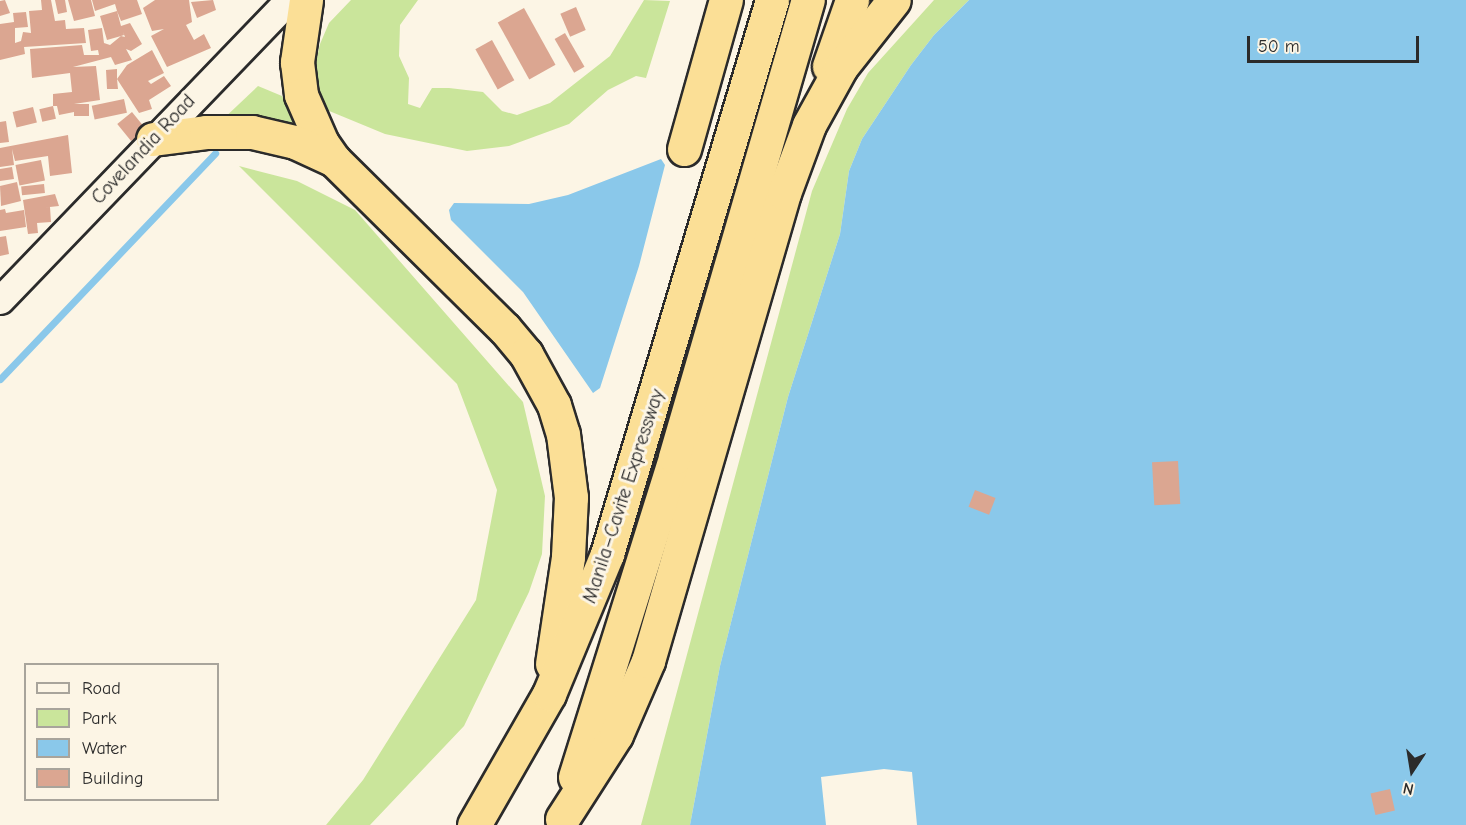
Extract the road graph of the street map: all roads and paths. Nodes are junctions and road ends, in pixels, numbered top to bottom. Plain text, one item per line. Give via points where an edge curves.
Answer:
1 (289, 0) edge
2 (306, 0) edge
3 (726, 0) edge
4 (772, 0) edge
5 (807, 0) edge
6 (852, 0) edge
7 (894, 0) edge
8 (809, 125) junction
9 (153, 139) junction
10 (684, 149) dead end
11 (334, 160) junction
12 (0, 300) edge
13 (549, 694) junction
14 (561, 822) edge
15 (474, 825) edge

1 - 9 main road, Covelandia Road
2 - 11 highway via 297,47 301,94 312,124
3 - 10 highway
4 - 13 highway, Manila–Cavite Expressway via 621,513 583,617
5 - 14 highway, Manila–Cavite Expressway via 669,479
6 - 8 highway
7 - 8 highway via 841,67
8 - 14 highway via 784,194 648,661 616,735
9 - 11 highway via 206,132 252,132 295,142
9 - 12 main road, Covelandia Road
11 - 13 highway via 505,329 526,354 554,405 569,466 570,507 568,556
13 - 15 highway, Manila–Cavite Expressway

